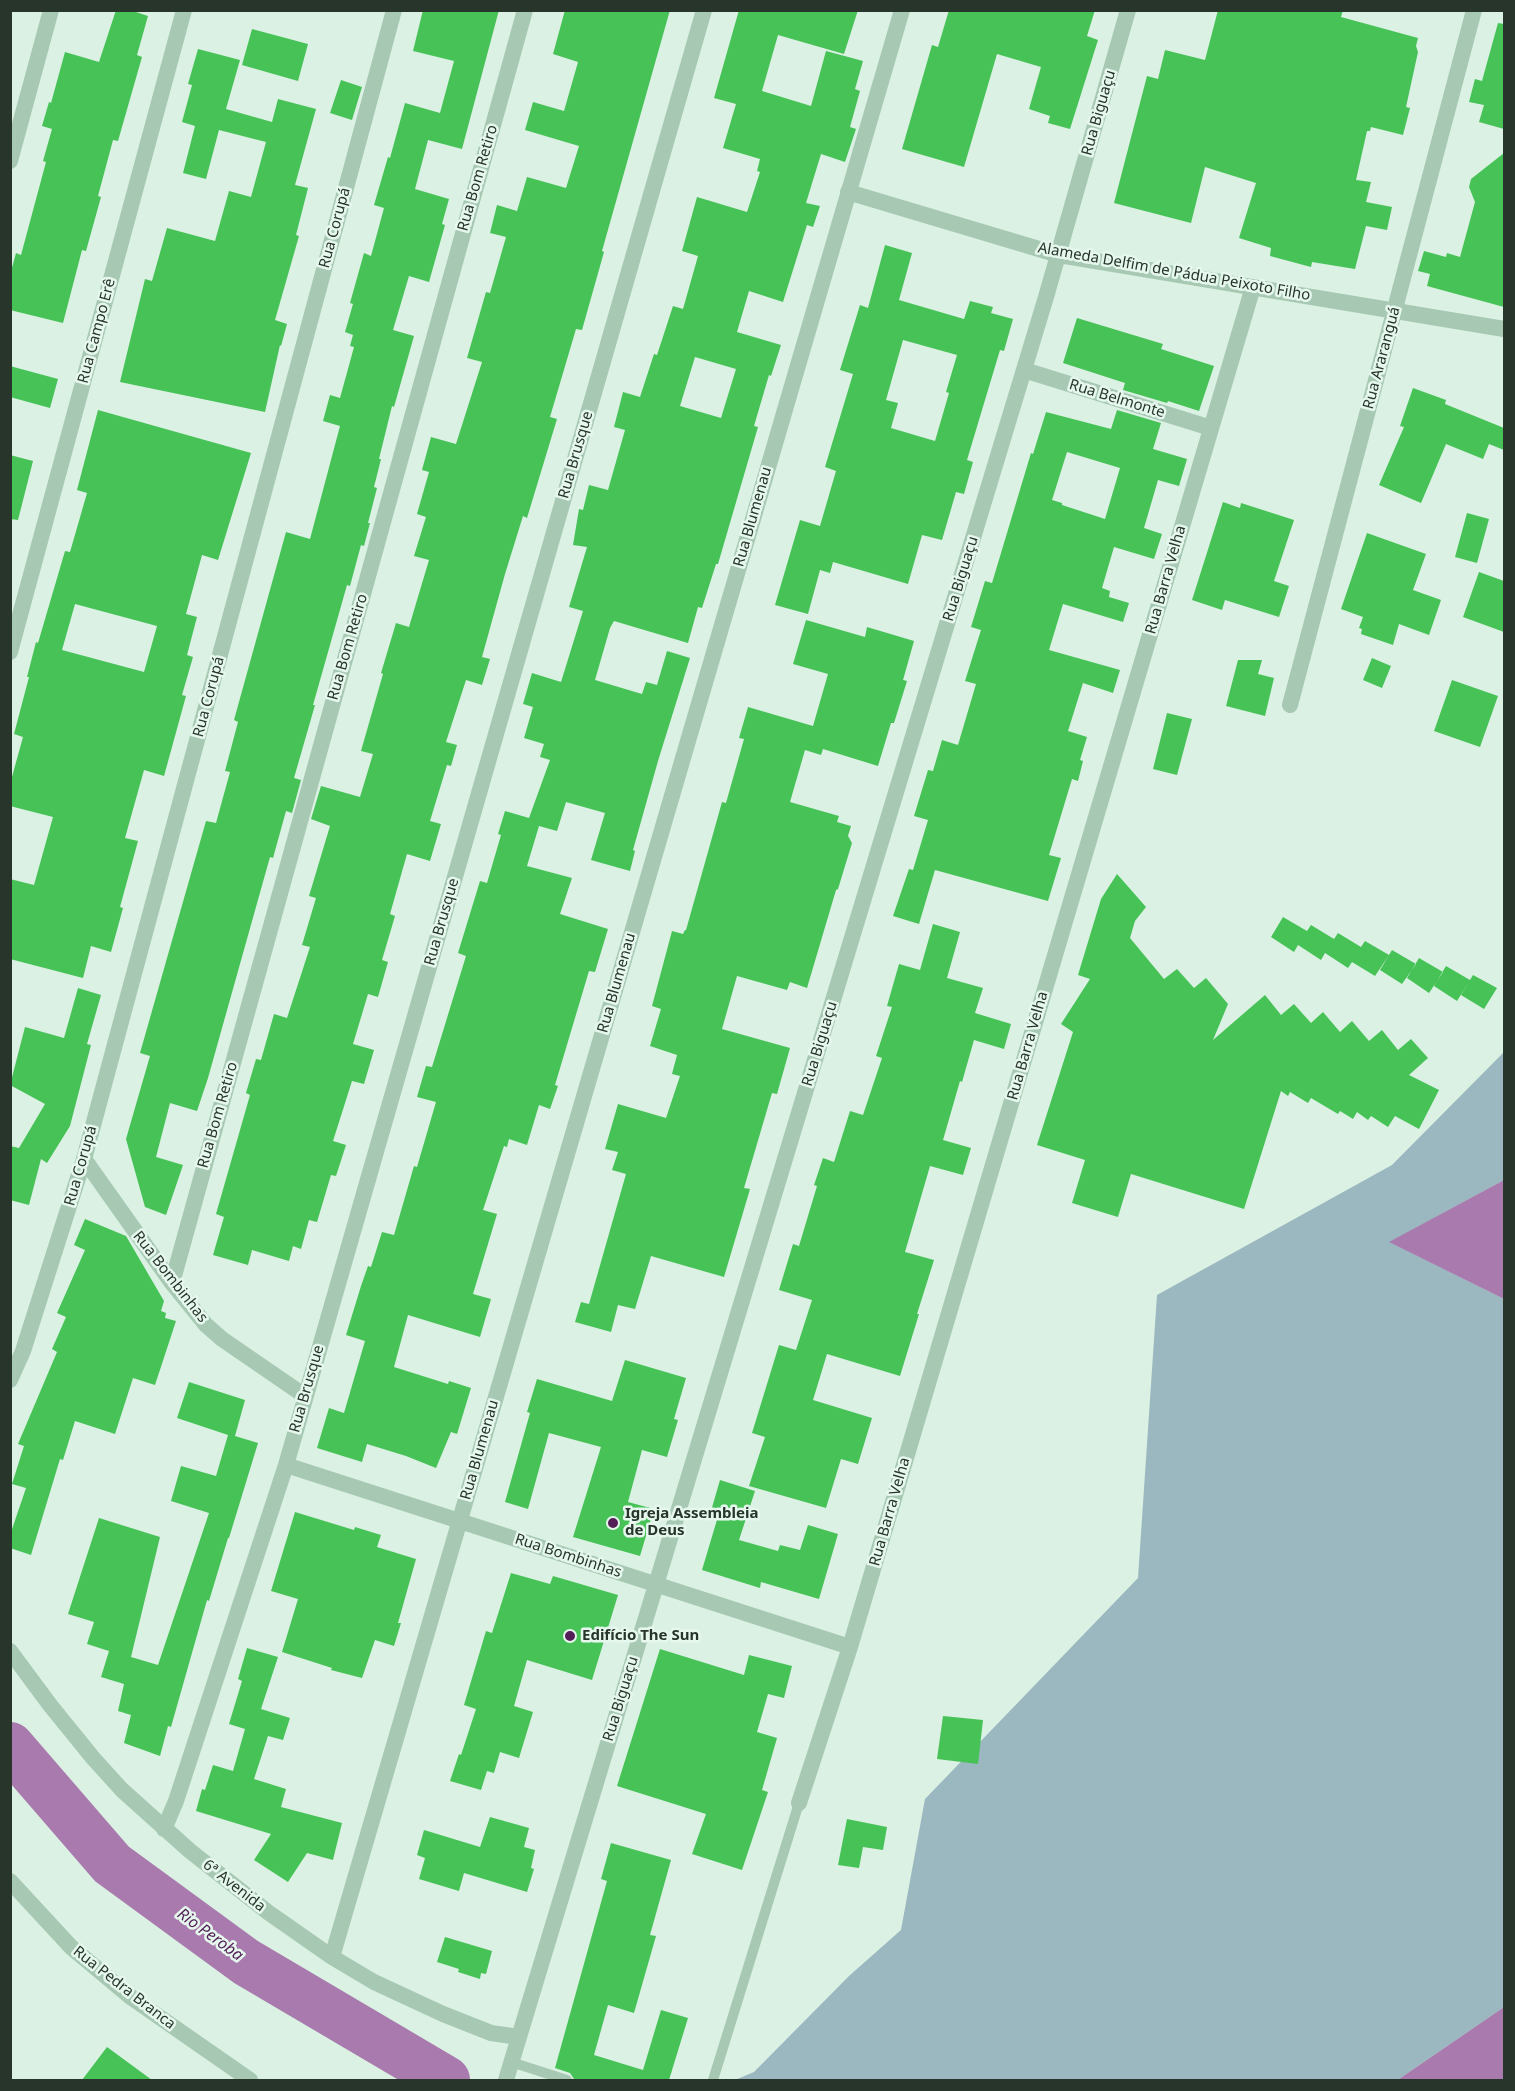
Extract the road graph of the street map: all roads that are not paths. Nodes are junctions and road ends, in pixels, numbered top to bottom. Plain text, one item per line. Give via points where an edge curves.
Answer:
1 (51, 10) edge
2 (184, 10) edge
3 (394, 10) edge
4 (525, 10) edge
5 (704, 10) edge
6 (902, 10) edge
7 (1128, 10) edge
8 (1474, 10) edge
9 (10, 161) edge
10 (849, 192) junction
11 (1059, 255) junction
12 (1253, 287) junction
13 (1395, 311) junction
14 (1504, 329) edge
15 (1024, 370) junction
16 (1211, 428) junction
17 (10, 652) edge
18 (1290, 705) dead end
19 (84, 1159) junction
20 (172, 1283) junction
21 (10, 1380) edge
22 (305, 1396) junction
23 (285, 1465) junction
24 (460, 1521) junction
25 (656, 1584) junction
26 (850, 1647) junction
27 (10, 1651) edge
28 (799, 1803) joint
29 (164, 1829) junction
30 (10, 1881) edge
31 (332, 1956) junction
32 (519, 2037) junction
33 (508, 2073) edge
34 (250, 2080) edge
35 (567, 2080) edge
36 (713, 2080) edge

1 - 9 street
2 - 17 street, Rua Campo Erê
3 - 19 street, Rua Corupá
4 - 20 street, Rua Bom Retiro
5 - 22 street, Rua Brusque
6 - 10 street, Rua Blumenau
7 - 11 street, Rua Biguaçu
8 - 13 street, Rua Araranguá
10 - 11 street, Alameda Delfim de Pádua Peixoto Filho
10 - 24 street, Rua Blumenau
11 - 12 street, Alameda Delfim de Pádua Peixoto Filho
11 - 15 street, Rua Biguaçu
12 - 13 street, Alameda Delfim de Pádua Peixoto Filho
12 - 16 street, Rua Barra Velha
13 - 14 street, Alameda Delfim de Pádua Peixoto Filho
13 - 18 street, Rua Araranguá
15 - 16 street, Rua Belmonte
15 - 25 street, Rua Biguaçu
16 - 26 street, Rua Barra Velha
19 - 20 street, Rua Bombinhas
19 - 21 street, Rua Corupá via 23,1352
20 - 22 street, Rua Bombinhas via 222,1339
22 - 23 street, Rua Brusque
23 - 24 street, Rua Bombinhas
23 - 29 street, Rua Brusque
24 - 25 street, Rua Bombinhas
24 - 31 street, Rua Blumenau
25 - 26 street, Rua Bombinhas
25 - 32 street, Rua Biguaçu
26 - 28 street, Rua Barra Velha
27 - 29 street, 6ª Avenida via 93,1758
28 - 36 lane
29 - 31 street, 6ª Avenida via 269,1913
30 - 34 street, Rua Pedra Branca via 71,1947 132,1998
31 - 32 street, 6ª Avenida via 374,1982 443,2014 491,2033
32 - 33 street, Rua Biguaçu
33 - 35 lane

